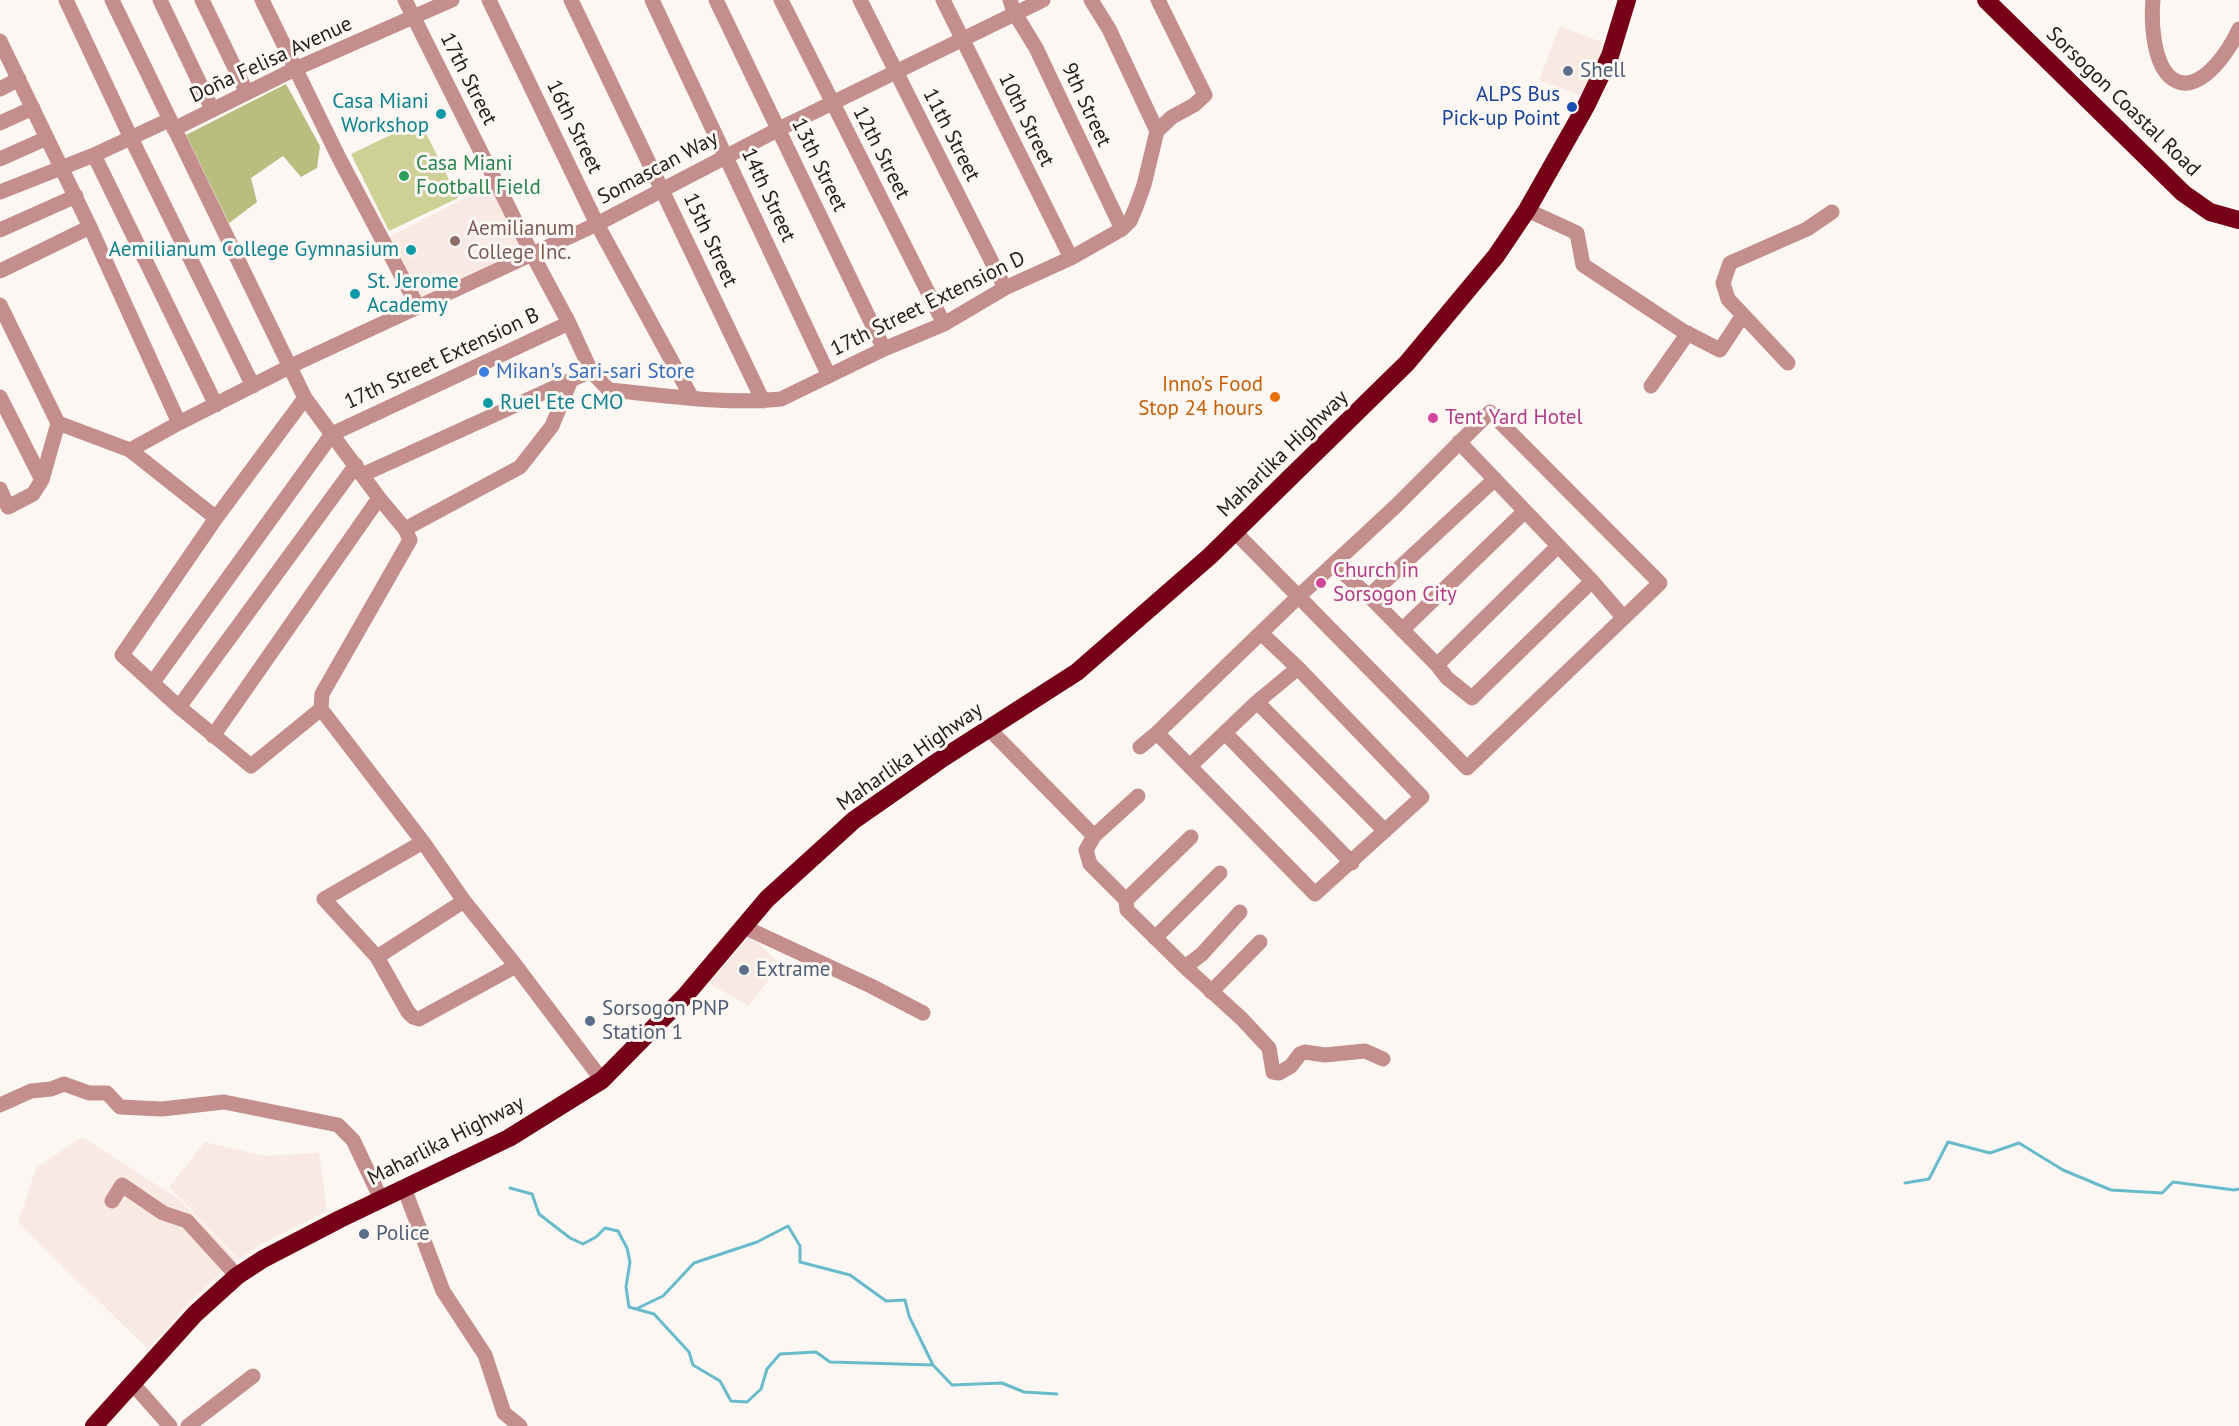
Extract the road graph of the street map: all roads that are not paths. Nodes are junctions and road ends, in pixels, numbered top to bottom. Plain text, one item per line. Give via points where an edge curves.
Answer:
1 (66, 0) edge
2 (112, 0) edge
3 (160, 0) edge
4 (202, 0) edge
5 (262, 0) edge
6 (405, 0) edge
7 (452, 0) edge
8 (489, 0) edge
9 (571, 0) edge
10 (652, 0) edge
11 (716, 0) edge
12 (781, 0) edge
13 (860, 0) edge
14 (943, 0) edge
15 (1043, 0) edge
16 (1091, 0) edge
17 (1158, 0) edge
18 (1627, 0) edge
19 (1986, 0) edge
20 (2004, 0) edge
21 (2153, 0) edge
22 (1012, 6) edge
23 (413, 18) junction
24 (2239, 29) edge
25 (962, 38) junction
26 (2, 48) edge
27 (295, 69) junction
28 (896, 73) junction
29 (19, 79) junction
30 (0, 89) edge
31 (247, 93) junction
32 (832, 104) junction
33 (33, 108) junction
34 (212, 109) junction
35 (0, 123) edge
36 (172, 124) junction
37 (779, 129) junction
38 (1157, 130) junction
39 (47, 138) junction
40 (130, 138) junction
41 (94, 155) junction
42 (727, 156) junction
43 (0, 159) edge
44 (62, 166) junction
45 (663, 189) junction
46 (0, 192) edge
47 (76, 196) junction
48 (1527, 210) junction
49 (2239, 210) edge
50 (1832, 212) dead end
51 (2239, 220) edge
52 (597, 224) junction
53 (90, 227) junction
54 (1122, 229) junction
55 (0, 230) edge
56 (532, 254) junction
57 (1071, 258) junction
58 (0, 271) edge
59 (1005, 288) junction
60 (0, 305) edge
61 (418, 307) junction
62 (1743, 315) junction
63 (569, 323) junction
64 (944, 324) junction
65 (1688, 333) junction
66 (885, 349) junction
67 (1788, 363) dead end
68 (290, 366) junction
69 (591, 370) junction
70 (830, 376) junction
71 (571, 380) junction
72 (253, 386) junction
73 (1651, 386) dead end
74 (0, 397) edge
75 (305, 398) junction
76 (692, 398) junction
77 (763, 401) junction
78 (216, 405) junction
79 (58, 423) junction
80 (179, 423) junction
81 (332, 434) junction
82 (1459, 442) junction
83 (130, 450) junction
84 (359, 470) junction
85 (1496, 479) junction
86 (42, 480) junction
87 (0, 489) edge
88 (379, 498) junction
89 (4, 509) edge
90 (1525, 511) junction
91 (216, 518) junction
92 (405, 529) junction
93 (1235, 532) junction
94 (1558, 546) junction
95 (1334, 565) junction
96 (1592, 581) junction
97 (1299, 596) junction
98 (1369, 596) junction
99 (1623, 617) junction
100 (1402, 630) junction
101 (1261, 633) junction
102 (1437, 665) junction
103 (1298, 668) junction
104 (153, 682) junction
105 (1257, 702) junction
106 (179, 707) junction
107 (321, 709) junction
108 (989, 729) junction
109 (1157, 733) junction
110 (1225, 733) junction
111 (213, 736) junction
112 (1140, 747) dead end
113 (1190, 766) junction
114 (1138, 796) dead end
115 (1385, 831) junction
116 (1094, 836) junction
117 (1191, 837) dead end
118 (423, 842) junction
119 (1352, 862) junction
120 (1220, 873) dead end
121 (1126, 900) junction
122 (464, 901) junction
123 (1240, 912) dead end
124 (744, 927) junction
125 (1155, 938) junction
126 (1260, 942) dead end
127 (377, 957) junction
128 (516, 966) junction
129 (1185, 967) junction
130 (1211, 992) junction
131 (923, 1013) dead end
132 (1383, 1059) dead end
133 (602, 1080) junction
134 (0, 1105) edge
135 (404, 1188) junction
136 (381, 1199) junction
137 (112, 1201) dead end
138 (237, 1276) junction
139 (253, 1376) dead end
140 (133, 1383) junction
141 (94, 1426) edge
142 (170, 1426) edge
143 (188, 1426) edge
144 (520, 1426) edge

1 - 40 street
2 - 36 street
3 - 34 street
4 - 31 street
5 - 27 street
6 - 23 street, 17th Street
7 - 23 street, Doña Felisa Avenue
8 - 52 street, 16th Street
9 - 45 street, 15th Street
10 - 42 street, 14th Street
11 - 37 street, 13th Street
12 - 32 street, 12th Street
13 - 28 street, 11th Street
14 - 25 street, 10th Street
15 - 22 street, Somascan Way
16 - 38 street
17 - 38 street via 1205,95
18 - 48 highway, Maharlika Highway via 1610,56
19 - 51 highway, Sorsogon Coastal Road via 2183,193 2211,212
20 - 49 highway, Sorsogon Coastal Road via 2190,185 2214,203
21 - 24 street via 2154,34 2161,64 2178,82 2201,78 2217,65
22 - 25 street, Somascan Way
22 - 54 street, 9th Street
23 - 27 street, Doña Felisa Avenue
23 - 56 street, 17th Street
25 - 28 street, Somascan Way
25 - 57 street, 10th Street
26 - 29 street
27 - 31 street, Doña Felisa Avenue
27 - 61 street
28 - 32 street, Somascan Way
28 - 59 street, 11th Street
29 - 30 street
29 - 33 street
31 - 34 street, Doña Felisa Avenue
32 - 37 street, Somascan Way
32 - 64 street, 12th Street
33 - 35 street
33 - 39 street
34 - 36 street, Doña Felisa Avenue
36 - 40 street, Doña Felisa Avenue
36 - 68 street
37 - 42 street, Somascan Way
37 - 66 street, 13th Street
38 - 54 street, 17th Street Extension D via 1144,185 1130,222
39 - 43 street
39 - 44 street
40 - 41 street, Doña Felisa Avenue
40 - 72 street
41 - 44 street, Doña Felisa Avenue
41 - 78 street
42 - 45 street, Somascan Way
42 - 70 street, 14th Street
44 - 46 street, Doña Felisa Avenue
44 - 47 street
45 - 52 street, Somascan Way
45 - 77 street, 15th Street
47 - 53 street
47 - 55 street
48 - 65 street via 1576,232 1582,265
48 - 93 highway, Maharlika Highway via 1496,256 1407,363
50 - 62 street via 1807,229 1731,263 1723,283 1728,299
52 - 56 street, Somascan Way
52 - 76 street, 16th Street
53 - 58 street
53 - 80 street
54 - 57 street, 17th Street Extension D
56 - 61 street, Somascan Way
56 - 63 street, 17th Street
57 - 59 street, 17th Street Extension D
59 - 64 street, 17th Street Extension D
60 - 79 street
61 - 68 street, Somascan Way
62 - 65 street via 1720,350
62 - 67 street
63 - 69 street, 17th Street
63 - 81 street, 17th Street Extension B
64 - 66 street, 17th Street Extension D
65 - 73 street
66 - 70 street, 17th Street Extension D
68 - 72 street, Somascan Way
68 - 75 street
69 - 71 street
69 - 76 street, 17th Street Extension D via 609,390
70 - 77 street, 17th Street Extension D via 781,399
71 - 84 street
71 - 92 street via 552,426 520,467
72 - 78 street, Somascan Way
74 - 86 street
75 - 81 street
75 - 91 street
76 - 77 street, 17th Street Extension D
78 - 80 street, Somascan Way
79 - 83 street
79 - 86 street
80 - 83 street, Somascan Way
81 - 84 street
81 - 104 street
82 - 85 street
82 - 95 street
82 - 99 street via 1490,412 1660,583
83 - 91 street
84 - 88 street
84 - 106 street
85 - 90 street
85 - 98 street
86 - 89 street via 33,494
87 - 89 street
88 - 92 street
88 - 111 street
90 - 94 street
90 - 100 street
91 - 104 street via 122,655
92 - 107 street via 410,540 322,694
93 - 97 street
93 - 108 highway, Maharlika Highway via 1077,672
94 - 96 street
94 - 102 street
95 - 97 street
95 - 98 street
96 - 99 street
96 - 102 street via 1472,698
97 - 99 street via 1467,768
97 - 101 street
98 - 100 street
100 - 102 street
101 - 103 street
101 - 109 street
103 - 105 street
103 - 115 street via 1422,797
104 - 106 street
105 - 110 street
105 - 115 street
106 - 111 street
107 - 111 street via 251,766
107 - 118 street
108 - 116 street
108 - 124 highway, Maharlika Highway via 854,820 767,899
109 - 112 street
109 - 113 street
110 - 113 street
110 - 119 street
113 - 119 street via 1315,894
114 - 116 street
115 - 119 street
116 - 121 street via 1086,850 1090,864
117 - 121 street
118 - 122 street
118 - 127 street via 324,899
120 - 125 street
121 - 125 street via 1127,910
122 - 127 street
122 - 128 street
123 - 129 street
124 - 131 street
124 - 133 highway, Maharlika Highway via 685,996
125 - 129 street
126 - 130 street
127 - 128 street via 408,1012 419,1018
128 - 133 street
129 - 130 street
130 - 132 street via 1269,1048 1273,1072 1291,1066 1305,1052 1325,1055 1365,1051
133 - 135 highway, Maharlika Highway via 509,1138
134 - 136 street via 31,1091 64,1084 89,1093 107,1093 120,1107 162,1109 224,1102 338,1125 353,1140
135 - 136 highway, Maharlika Highway
135 - 144 street via 443,1291 484,1355 504,1413
136 - 138 highway, Maharlika Highway
137 - 138 street via 122,1185 163,1212 187,1221
138 - 140 highway, Maharlika Highway via 195,1314
139 - 143 street
140 - 141 highway, Maharlika Highway
140 - 142 street

